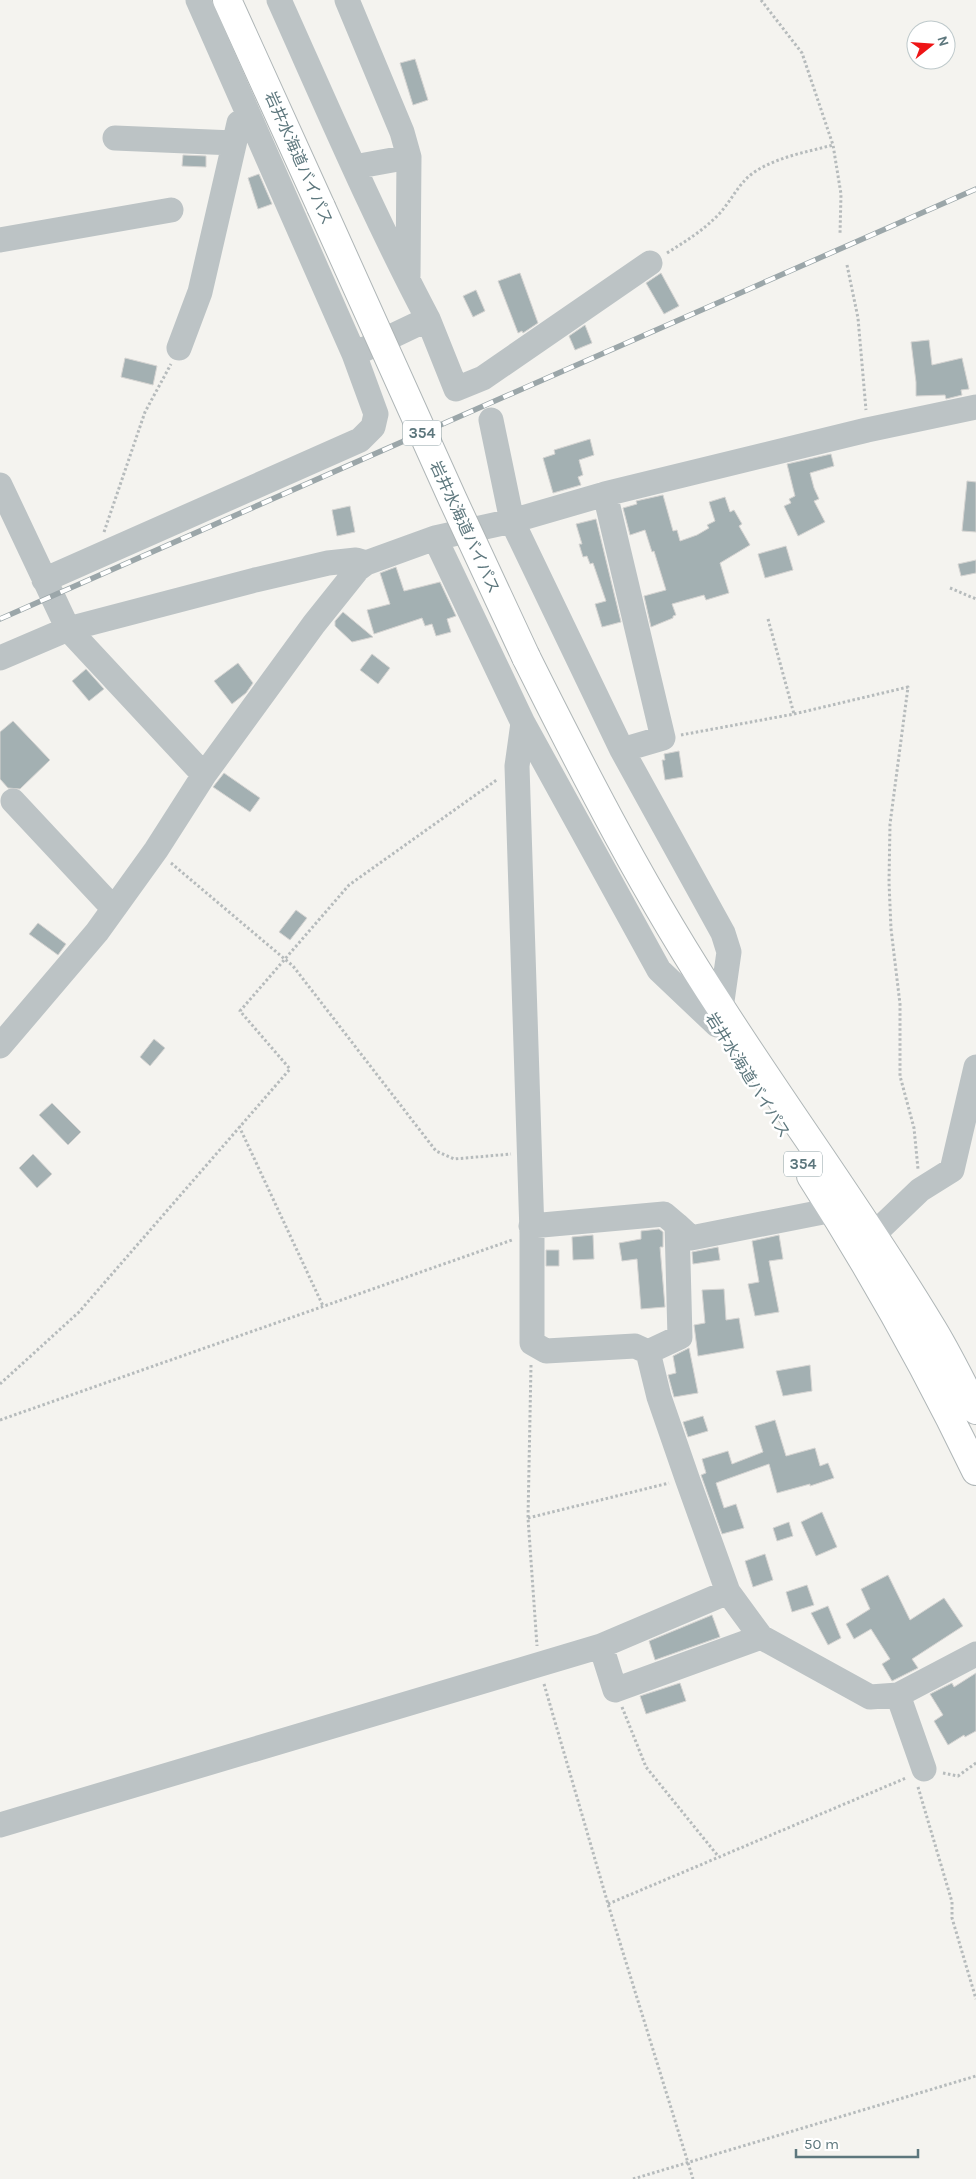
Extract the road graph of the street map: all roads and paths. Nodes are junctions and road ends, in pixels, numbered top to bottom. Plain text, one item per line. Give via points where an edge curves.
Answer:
1 (198, 0) edge
2 (227, 0) edge
3 (279, 0) edge
4 (347, 0) edge
5 (762, 0) edge
6 (248, 116) junction
7 (115, 138) dead end
8 (833, 145) junction
9 (232, 153) junction
10 (409, 157) junction
11 (268, 161) junction
12 (354, 167) junction
13 (171, 210) dead end
14 (840, 234) dead end
15 (0, 240) edge
16 (650, 263) joint
17 (847, 265) dead end
18 (408, 280) junction
19 (428, 319) junction
20 (179, 348) joint
21 (354, 354) junction
22 (976, 408) edge
23 (491, 420) dead end
24 (868, 430) junction
25 (605, 494) junction
26 (3, 500) edge
27 (512, 521) junction
28 (435, 538) junction
29 (96, 558) junction
30 (366, 563) junction
31 (44, 580) junction
32 (950, 588) dead end
33 (976, 599) edge
34 (768, 619) dead end
35 (68, 629) junction
36 (0, 658) edge
37 (794, 714) junction
38 (523, 723) junction
39 (663, 738) junction
40 (622, 750) junction
41 (517, 766) junction
42 (204, 775) junction
43 (13, 801) dead end
44 (156, 850) junction
45 (113, 908) junction
46 (285, 959) junction
47 (719, 1017) junction
48 (0, 1046) edge
49 (976, 1067) edge
50 (240, 1126) junction
51 (529, 1152) junction
52 (920, 1190) junction
53 (833, 1210) junction
54 (676, 1225) junction
55 (532, 1229) junction
56 (864, 1241) junction
57 (323, 1306) junction
58 (532, 1343) junction
59 (648, 1352) junction
60 (0, 1384) edge
61 (976, 1410) edge
62 (0, 1420) edge
63 (976, 1471) edge
64 (687, 1478) junction
65 (528, 1518) junction
66 (728, 1592) junction
67 (761, 1637) junction
68 (600, 1646) junction
69 (976, 1654) edge
70 (539, 1664) junction
71 (615, 1690) junction
72 (898, 1695) junction
73 (918, 1776) junction
74 (0, 1825) edge
75 (718, 1856) junction
76 (608, 1904) junction
77 (976, 1999) edge
78 (976, 2076) edge
79 (688, 2162) junction
80 (633, 2179) edge
81 (693, 2179) edge

1 - 6 street
2 - 47 highway, 岩井水海道バイパス / 354, bridge via 526,657 678,956
3 - 12 street
4 - 10 street via 402,132
5 - 8 path via 802,53
6 - 9 street via 239,123
6 - 11 street
7 - 9 street
8 - 14 path via 841,194
8 - 16 path via 772,162 753,173 737,187 719,215 698,234
9 - 11 street
9 - 20 street via 200,292
10 - 12 street
10 - 18 street
11 - 21 street
12 - 18 street
13 - 15 street
16 - 19 street via 483,378 456,389
17 - 24 path via 858,318
18 - 19 street
19 - 21 street
20 - 29 path via 144,412
21 - 29 street via 376,414 373,427 360,440
22 - 24 street
23 - 27 street
24 - 25 street
25 - 27 street
25 - 39 street
26 - 31 street
27 - 28 street
27 - 40 street
28 - 30 street
28 - 38 street
29 - 31 street
30 - 35 street via 356,560 328,563
30 - 42 street via 314,624
31 - 35 street
32 - 33 path
34 - 37 path
35 - 36 street
35 - 42 street
37 - 39 path
37 - 52 path via 908,686 890,824 888,882 900,1004 900,1076 914,1128
38 - 41 street
38 - 47 street via 659,970
39 - 40 street
40 - 47 street via 723,933 729,952
41 - 46 path via 350,885
41 - 51 street
42 - 44 street
43 - 45 street
44 - 45 street
44 - 46 path
45 - 48 street via 97,932
46 - 50 path via 240,1011 290,1069
46 - 51 path via 436,1151 454,1159
47 - 53 highway, 岩井水海道バイパス / 354
47 - 56 highway, 岩井水海道バイパス / 354
49 - 52 street via 952,1170
50 - 57 path
50 - 60 path via 79,1312
51 - 55 street
52 - 56 street
53 - 54 street via 691,1238
53 - 56 highway, 岩井水海道バイパス / 354
54 - 55 street via 664,1214
54 - 59 street via 680,1337
55 - 57 path
55 - 58 street
56 - 61 highway, 岩井水海道バイパス / 354 via 931,1326
56 - 63 highway, 岩井水海道バイパス / 354
57 - 62 path
58 - 59 street via 546,1351 635,1346
58 - 65 path
59 - 64 street
64 - 65 path
64 - 66 street
65 - 70 path
66 - 67 street
66 - 68 street
67 - 71 street
67 - 72 street via 870,1697
68 - 70 street
68 - 71 street
69 - 72 street
70 - 74 street
70 - 76 path
71 - 75 path via 646,1767
72 - 73 street
73 - 75 path
73 - 77 path via 952,1902 952,1918
75 - 76 path
76 - 79 path
78 - 79 path
79 - 80 path
79 - 81 path

